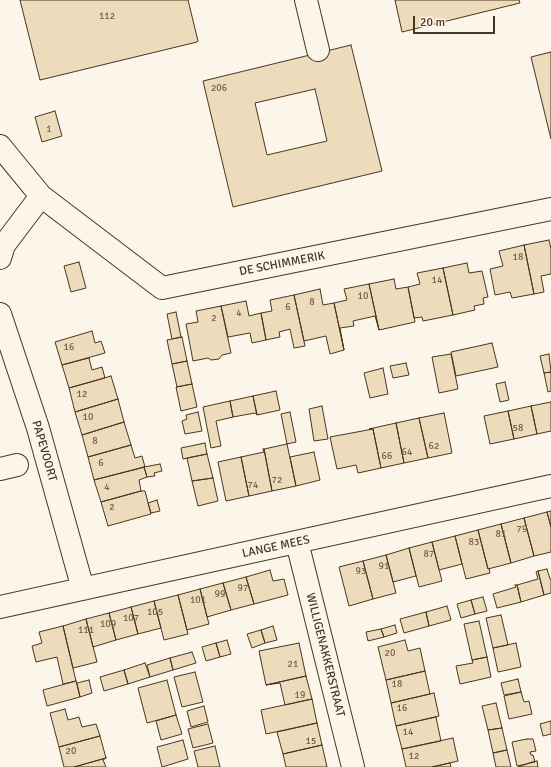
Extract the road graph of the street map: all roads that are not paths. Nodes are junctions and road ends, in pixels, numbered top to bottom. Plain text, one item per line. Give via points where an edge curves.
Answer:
1 (306, 0) edge
2 (318, 50) dead end
3 (0, 146) edge
4 (42, 196) junction
5 (551, 210) edge
6 (0, 258) edge
7 (0, 314) edge
8 (551, 486) edge
9 (297, 542) junction
10 (83, 589) junction
11 (0, 607) edge
12 (353, 767) edge

1 - 2 street
3 - 4 street
4 - 5 street, DE SCHIMMERIK via 162,288
4 - 6 street via 4,245
7 - 10 street, PAPEVOORT via 38,428
8 - 9 street, LANGE MEES
9 - 10 street, LANGE MEES
9 - 12 street, WILLIGENAKKERSTRAAT
10 - 11 street, LANGE MEES

